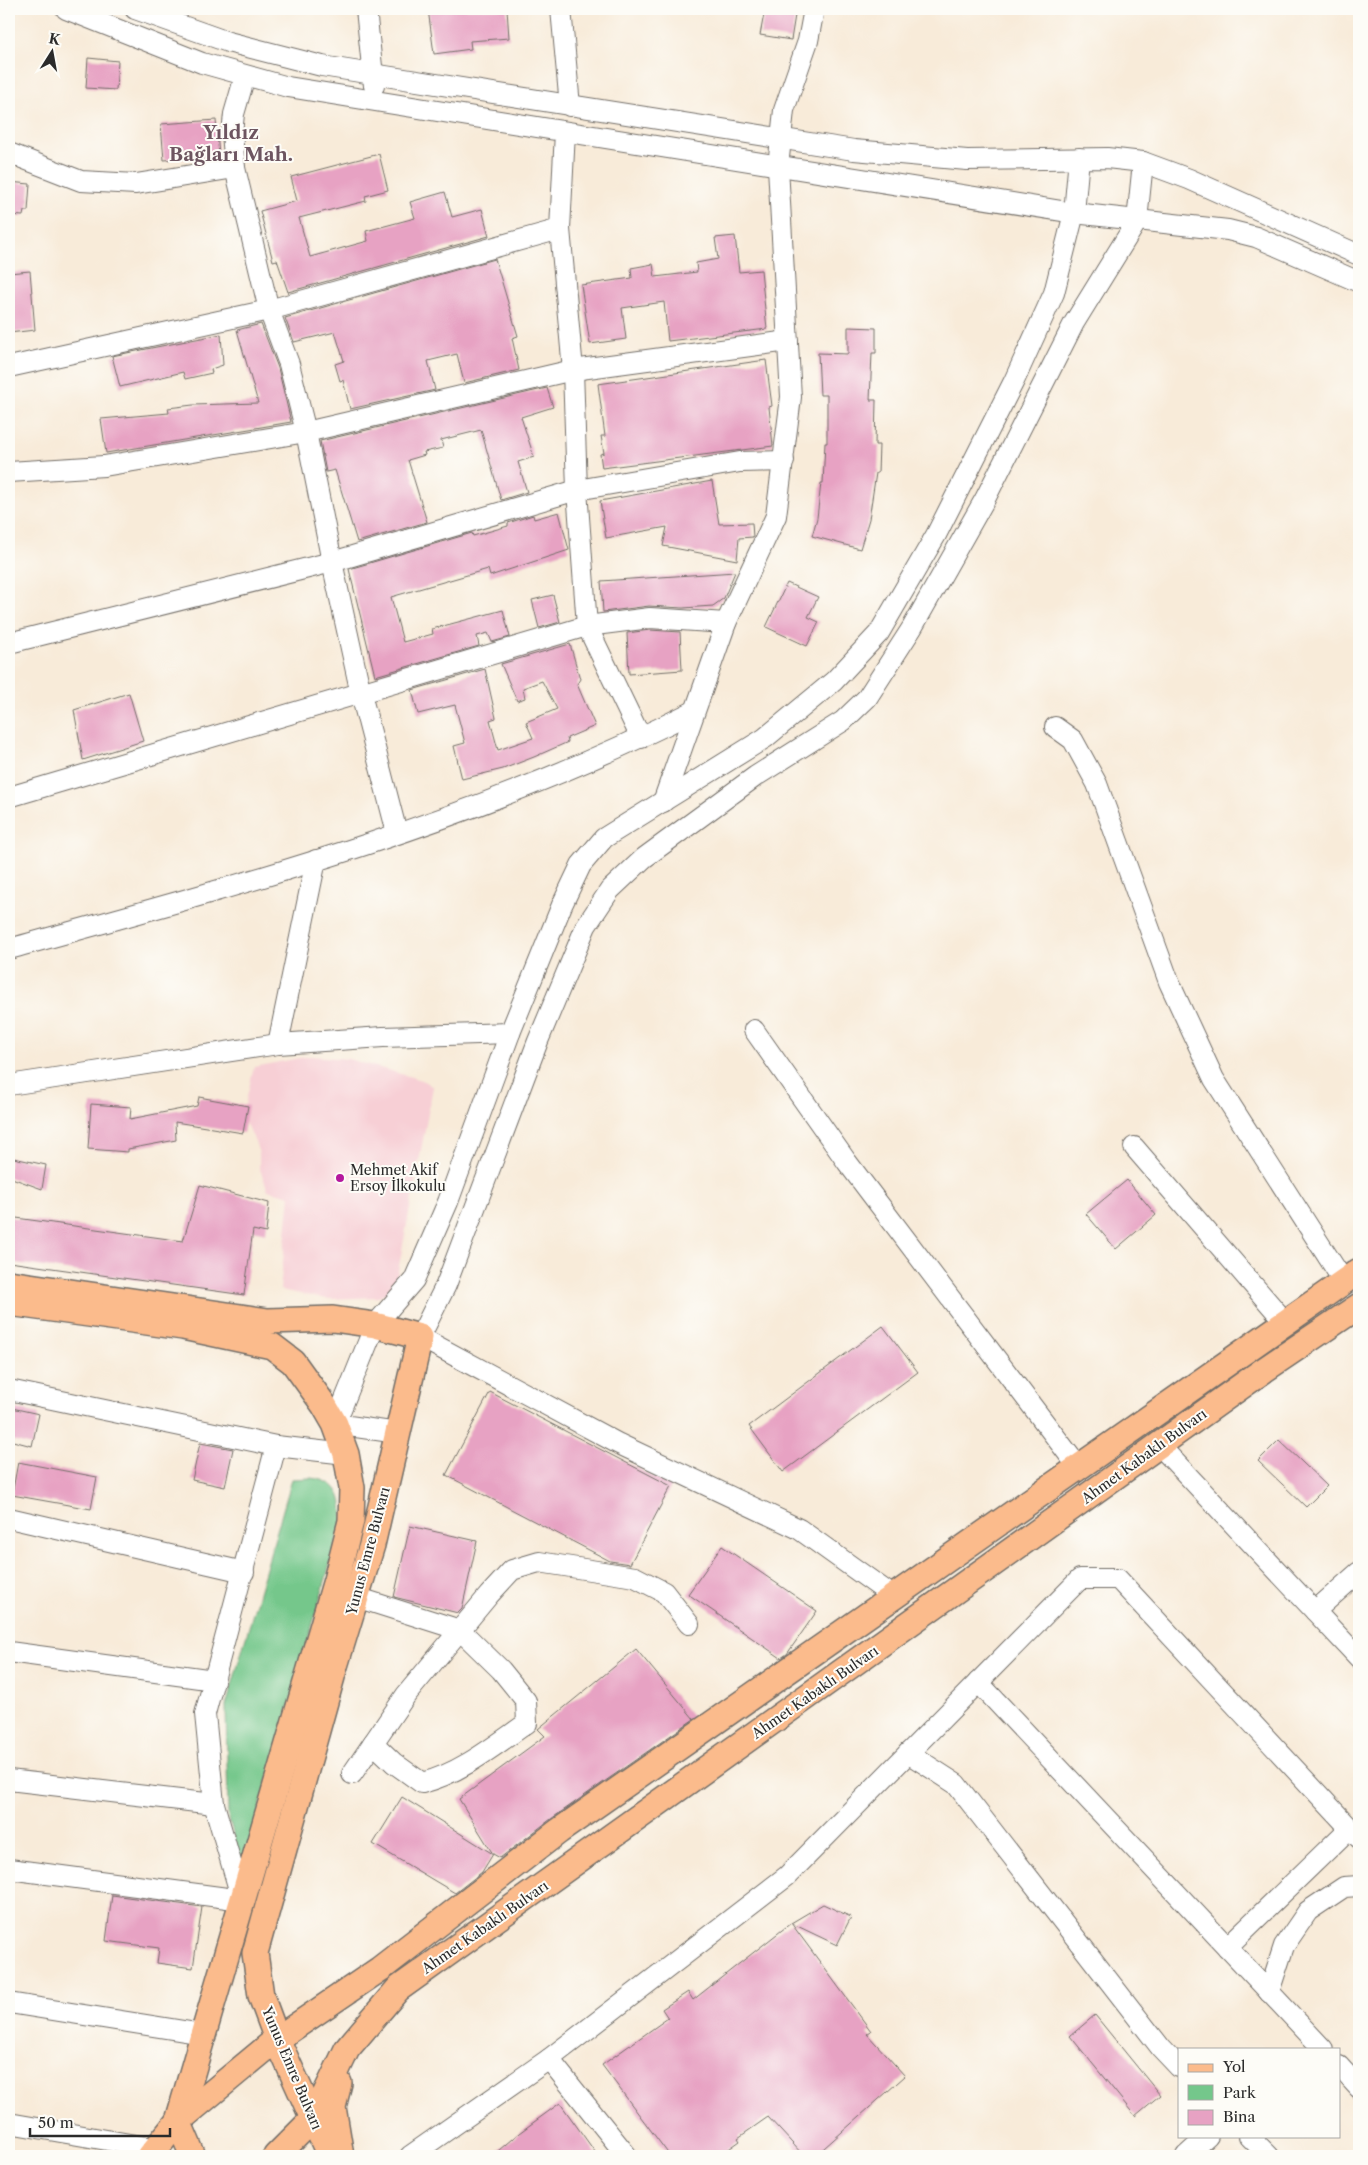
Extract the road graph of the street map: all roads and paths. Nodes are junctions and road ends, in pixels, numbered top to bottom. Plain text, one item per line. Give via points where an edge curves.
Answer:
1 (66, 9) edge
2 (136, 9) edge
3 (366, 9) edge
4 (561, 9) edge
5 (814, 9) edge
6 (374, 74) junction
7 (245, 76) junction
8 (374, 102) junction
9 (570, 106) junction
10 (565, 132) junction
11 (780, 138) junction
12 (9, 153) edge
13 (1080, 158) junction
14 (1143, 162) junction
15 (778, 167) junction
16 (235, 168) junction
17 (1074, 213) junction
18 (1137, 221) junction
19 (560, 229) junction
20 (1359, 254) edge
21 (1359, 282) edge
22 (269, 310) junction
23 (788, 341) junction
24 (9, 367) edge
25 (573, 370) junction
26 (306, 432) junction
27 (784, 461) junction
28 (9, 472) edge
29 (577, 490) junction
30 (332, 562) junction
31 (726, 623) junction
32 (587, 626) junction
33 (9, 643) edge
34 (361, 694) junction
35 (694, 711) junction
36 (1056, 726) dead end
37 (641, 738) junction
38 (9, 798) edge
39 (663, 802) junction
40 (397, 833) junction
41 (316, 860) junction
42 (9, 949) edge
43 (754, 1030) dead end
44 (510, 1032) junction
45 (278, 1044) junction
46 (9, 1085) edge
47 (1134, 1147) dead end
48 (1352, 1277) edge
49 (9, 1283) edge
50 (9, 1303) edge
51 (1359, 1306) edge
52 (1286, 1322) junction
53 (375, 1325) junction
54 (420, 1337) junction
55 (9, 1390) edge
56 (335, 1424) junction
57 (398, 1433) junction
58 (276, 1446) junction
59 (1160, 1446) junction
60 (346, 1454) junction
61 (1079, 1468) junction
62 (9, 1518) edge
63 (244, 1572) junction
64 (1359, 1572) edge
65 (356, 1597) junction
66 (894, 1597) junction
67 (1315, 1611) junction
68 (689, 1624) dead end
69 (460, 1630) junction
70 (9, 1652) edge
71 (1359, 1658) edge
72 (214, 1680) junction
73 (978, 1682) junction
74 (373, 1743) junction
75 (908, 1753) junction
76 (352, 1774) dead end
77 (9, 1780) edge
78 (214, 1804) junction
79 (1355, 1833) edge
80 (9, 1869) edge
81 (1359, 1886) edge
82 (242, 1900) junction
83 (1227, 1947) junction
84 (1269, 1992) junction
85 (9, 2003) edge
86 (203, 2034) junction
87 (277, 2039) junction
88 (1322, 2048) edge
89 (347, 2049) junction
90 (549, 2059) junction
91 (1178, 2066) edge
92 (1340, 2067) edge
93 (190, 2076) junction
94 (1359, 2088) edge
95 (314, 2118) junction
96 (178, 2121) junction
97 (9, 2122) edge
98 (1206, 2138) edge
99 (1251, 2138) edge
100 (146, 2153) edge
101 (193, 2156) edge
102 (276, 2156) edge
103 (330, 2156) edge
104 (341, 2156) edge
105 (410, 2156) edge
106 (627, 2156) edge
107 (1186, 2156) edge
108 (1269, 2156) edge

1 - 7 street via 202,63
2 - 6 street via 272,55
3 - 6 street
4 - 9 street
5 - 11 street via 808,41 784,110
6 - 8 street
6 - 9 street
7 - 8 street
7 - 16 street via 234,114
8 - 10 street
9 - 11 street
10 - 15 street
10 - 19 street
11 - 13 street via 908,156 1009,161
11 - 15 street
12 - 16 street via 81,181 136,184
13 - 14 street
13 - 17 street
14 - 18 street
14 - 20 street via 1189,178
15 - 17 street
15 - 23 street
16 - 22 street
17 - 18 street
17 - 39 street via 1054,293 1014,381 936,535 879,633 834,681 765,738
18 - 21 street via 1198,225 1256,237
18 - 54 street via 1074,323 985,500 912,628 867,698 843,721 756,776 644,858 610,890 586,926 538,1041 446,1285
19 - 22 street
19 - 25 street
22 - 24 street
22 - 26 street via 289,364
23 - 25 street
23 - 27 street via 791,398
25 - 26 street
25 - 29 street
26 - 28 street via 104,466
26 - 30 street
27 - 29 street via 740,462
27 - 31 street via 776,516
29 - 30 street
29 - 32 street
30 - 33 street
30 - 34 street
31 - 32 street via 650,618
31 - 35 street
32 - 34 street
32 - 37 street
34 - 38 street
34 - 40 street
35 - 37 street
35 - 39 street
36 - 48 street via 1073,740 1097,784 1169,982 1214,1079
37 - 40 street via 458,813
39 - 44 street via 604,838 581,864
40 - 41 street
41 - 42 street
41 - 45 street
43 - 61 street via 847,1162
44 - 45 street via 383,1036
44 - 53 street via 448,1202 414,1280
45 - 46 street
47 - 52 street
48 - 52 main road, Ahmet Kabaklı Bulvarı
49 - 53 main road via 268,1321 333,1319
50 - 56 main road, Yunus Emre Bulvarı via 183,1327 272,1346 293,1362
51 - 59 main road, Ahmet Kabaklı Bulvarı
52 - 61 main road, Ahmet Kabaklı Bulvarı
53 - 54 main road
53 - 56 street
54 - 57 main road, Yunus Emre Bulvarı
54 - 66 street via 617,1443 799,1528
55 - 58 street
56 - 57 street
56 - 60 main road, Yunus Emre Bulvarı
57 - 65 main road, Yunus Emre Bulvarı via 372,1545
58 - 60 street
58 - 63 street
59 - 67 street
59 - 89 main road, Ahmet Kabaklı Bulvarı via 398,1989
60 - 82 main road, Yunus Emre Bulvarı via 352,1488 350,1521 336,1580
61 - 66 main road, Ahmet Kabaklı Bulvarı
62 - 63 street
63 - 72 street
64 - 67 street
65 - 69 street
65 - 87 main road, Yunus Emre Bulvarı via 255,1953 261,1996
66 - 87 main road, Ahmet Kabaklı Bulvarı via 559,1831 380,1969
67 - 71 street
68 - 69 street via 664,1592 635,1577 539,1562 512,1570
69 - 74 street via 406,1695
69 - 74 street via 502,1670 526,1701 526,1722 489,1751 441,1778 422,1783
70 - 72 street
72 - 78 street via 205,1714
73 - 75 street
73 - 79 street via 1080,1579 1118,1580
73 - 83 street
74 - 76 street
75 - 90 street via 787,1876
75 - 91 street via 956,1784 1154,2041
77 - 78 street
78 - 82 street
79 - 83 street
80 - 82 street
81 - 84 street via 1344,1887 1308,1911 1284,1946
82 - 86 main road, Yunus Emre Bulvarı
83 - 84 street
84 - 88 street
85 - 86 street
86 - 93 main road, Yunus Emre Bulvarı
87 - 95 main road, Yunus Emre Bulvarı
87 - 96 main road, Ahmet Kabaklı Bulvarı
89 - 95 main road, Ahmet Kabaklı Bulvarı
89 - 104 main road via 333,2107
90 - 105 street
90 - 106 street
92 - 94 street
93 - 96 main road, Yunus Emre Bulvarı
93 - 100 main road
95 - 102 main road, Ahmet Kabaklı Bulvarı
95 - 103 main road, Yunus Emre Bulvarı
96 - 100 main road
96 - 101 main road
97 - 100 street
98 - 107 street
99 - 108 street

